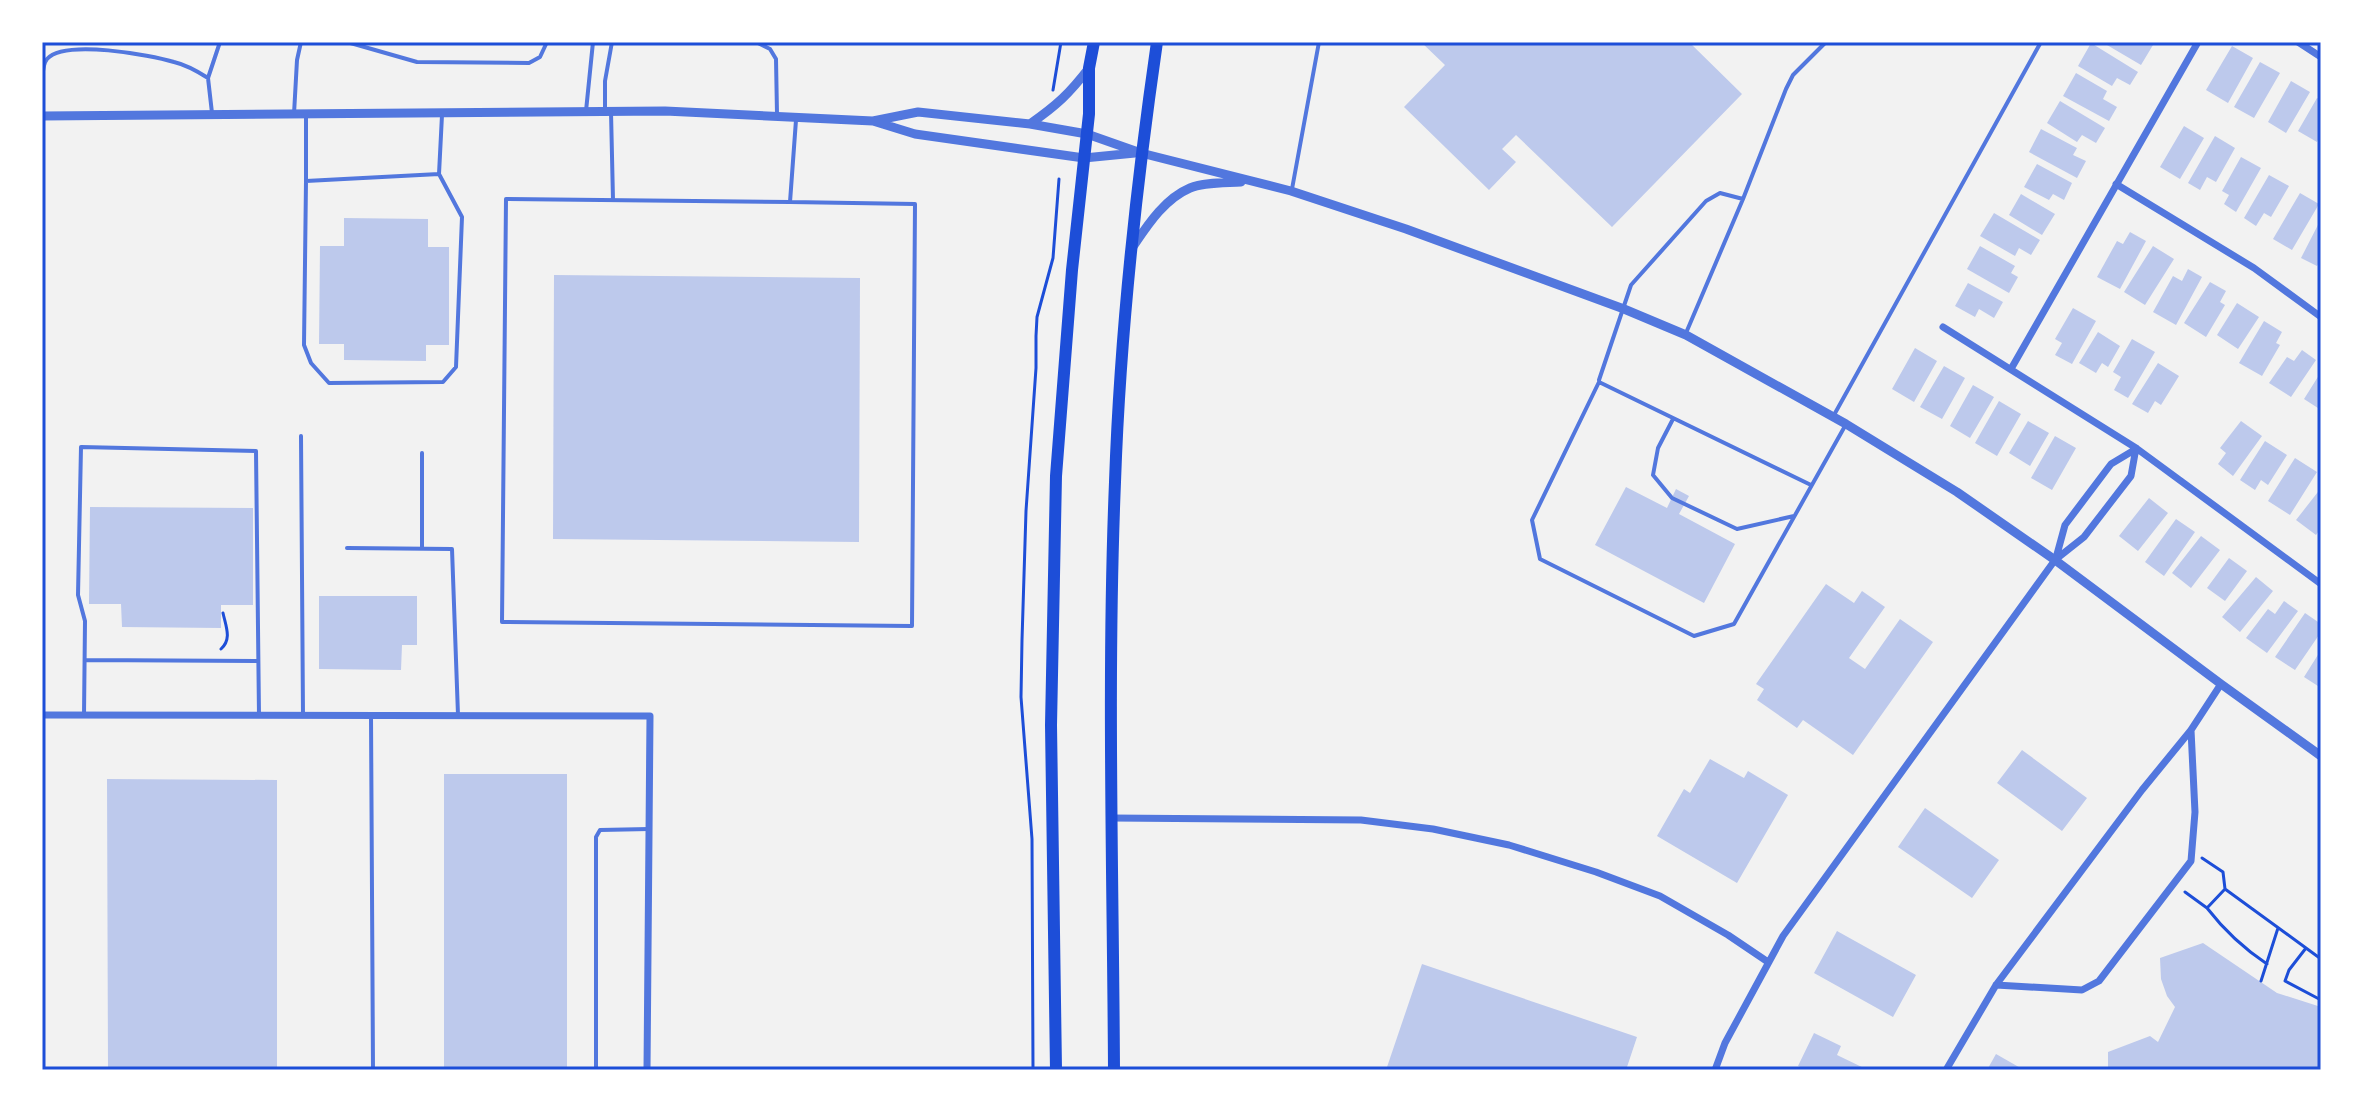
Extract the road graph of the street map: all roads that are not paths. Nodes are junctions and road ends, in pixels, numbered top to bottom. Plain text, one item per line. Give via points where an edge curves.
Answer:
1 (220, 42) edge
2 (301, 42) edge
3 (347, 42) edge
4 (547, 42) edge
5 (593, 42) edge
6 (612, 42) edge
7 (756, 42) edge
8 (772, 42) edge
9 (1094, 42) edge
10 (1157, 42) edge
11 (1319, 42) edge
12 (1826, 42) edge
13 (2041, 42) edge
14 (2198, 42) edge
15 (2298, 42) edge
16 (770, 49) junction
17 (2321, 57) edge
18 (43, 63) edge
19 (1089, 68) junction
20 (208, 78) junction
21 (42, 83) edge
22 (586, 112) junction
23 (608, 112) junction
24 (442, 113) junction
25 (294, 114) junction
26 (306, 114) junction
27 (213, 115) junction
28 (42, 116) edge
29 (777, 117) junction
30 (797, 118) junction
31 (873, 121) junction
32 (1030, 124) junction
33 (1087, 134) junction
34 (1141, 153) junction
35 (1084, 158) junction
36 (439, 174) junction
37 (306, 181) junction
38 (1249, 181) junction
39 (2116, 184) junction
40 (1291, 191) junction
41 (1743, 199) junction
42 (613, 200) junction
43 (790, 202) junction
44 (1132, 248) junction
45 (1624, 309) junction
46 (2321, 317) edge
47 (1943, 327) dead end
48 (1686, 335) junction
49 (2011, 369) junction
50 (1599, 382) junction
51 (1833, 417) junction
52 (1674, 418) junction
53 (1846, 424) junction
54 (301, 436) dead end
55 (2136, 448) junction
56 (422, 453) dead end
57 (1811, 485) junction
58 (1794, 516) junction
59 (347, 548) dead end
60 (422, 548) junction
61 (2055, 560) junction
62 (2321, 584) edge
63 (85, 660) junction
64 (258, 661) junction
65 (2221, 684) junction
66 (42, 715) edge
67 (84, 715) junction
68 (259, 715) junction
69 (303, 715) junction
70 (371, 715) junction
71 (458, 715) junction
72 (2191, 730) junction
73 (2321, 756) edge
74 (1111, 818) junction
75 (649, 829) junction
76 (1768, 962) junction
77 (1996, 985) junction
78 (373, 1070) edge
79 (596, 1070) edge
80 (647, 1070) edge
81 (1056, 1070) edge
82 (1114, 1070) edge
83 (1715, 1070) edge
84 (1946, 1070) edge

1 - 20 lane
2 - 25 lane
3 - 4 lane via 417,62 529,63 540,57
5 - 22 lane
6 - 23 lane via 605,81
7 - 16 lane
8 - 16 lane
9 - 19 main road
10 - 34 main road
11 - 40 lane
12 - 41 lane via 1793,75
13 - 51 lane
14 - 39 street
15 - 17 street
16 - 29 lane via 776,59
18 - 20 lane via 70,50 103,49 174,62
18 - 21 lane
19 - 32 street via 1058,104
19 - 33 main road
20 - 27 lane
22 - 23 street
22 - 24 street
23 - 29 street
23 - 42 lane
24 - 26 street
24 - 36 lane
25 - 26 street
25 - 27 street
26 - 37 lane
27 - 28 street
29 - 30 street
30 - 31 street
30 - 43 lane
31 - 32 street via 918,112
31 - 35 street via 915,134
32 - 33 street
33 - 34 street
33 - 35 main road
34 - 35 street
34 - 38 street
34 - 44 main road
35 - 81 main road via 1056,476 1051,725
36 - 37 lane
36 - 37 lane via 462,217 456,367 443,382 329,383 311,363 304,345
38 - 40 street
38 - 44 street via 1191,187 1161,210
39 - 46 street via 2254,268
39 - 49 street
40 - 45 street
41 - 45 lane via 1720,193 1706,201 1631,285
41 - 48 lane
42 - 43 lane
42 - 43 lane via 506,199 502,622 912,626 915,204
44 - 74 main road via 1115,480
45 - 48 street
45 - 50 lane
47 - 49 street
48 - 51 street
49 - 55 street
50 - 52 lane
50 - 58 lane via 1532,520 1540,559 1694,636 1734,624
51 - 53 street
52 - 57 lane
52 - 58 lane via 1658,448 1653,475 1672,498 1737,529
53 - 57 lane
53 - 61 street
54 - 69 lane
55 - 61 street via 2131,476 2084,537
55 - 61 street via 2111,464 2074,512
55 - 62 street
56 - 60 lane
57 - 58 lane
59 - 60 lane
60 - 71 lane via 452,549
61 - 65 street
61 - 76 street
63 - 64 lane
63 - 64 lane via 85,621 78,595 81,447 256,451
63 - 67 lane
64 - 68 lane
65 - 72 street
65 - 73 street
66 - 67 street
67 - 68 street
68 - 69 street
69 - 70 street
70 - 71 street
70 - 78 lane
71 - 75 street via 650,716
72 - 77 street
72 - 77 street via 2191,861 2099,981 2082,990
74 - 76 street via 1361,820 1509,845 1660,896
74 - 82 main road
75 - 79 lane via 600,830 596,837
75 - 80 street
76 - 83 street
77 - 84 street

